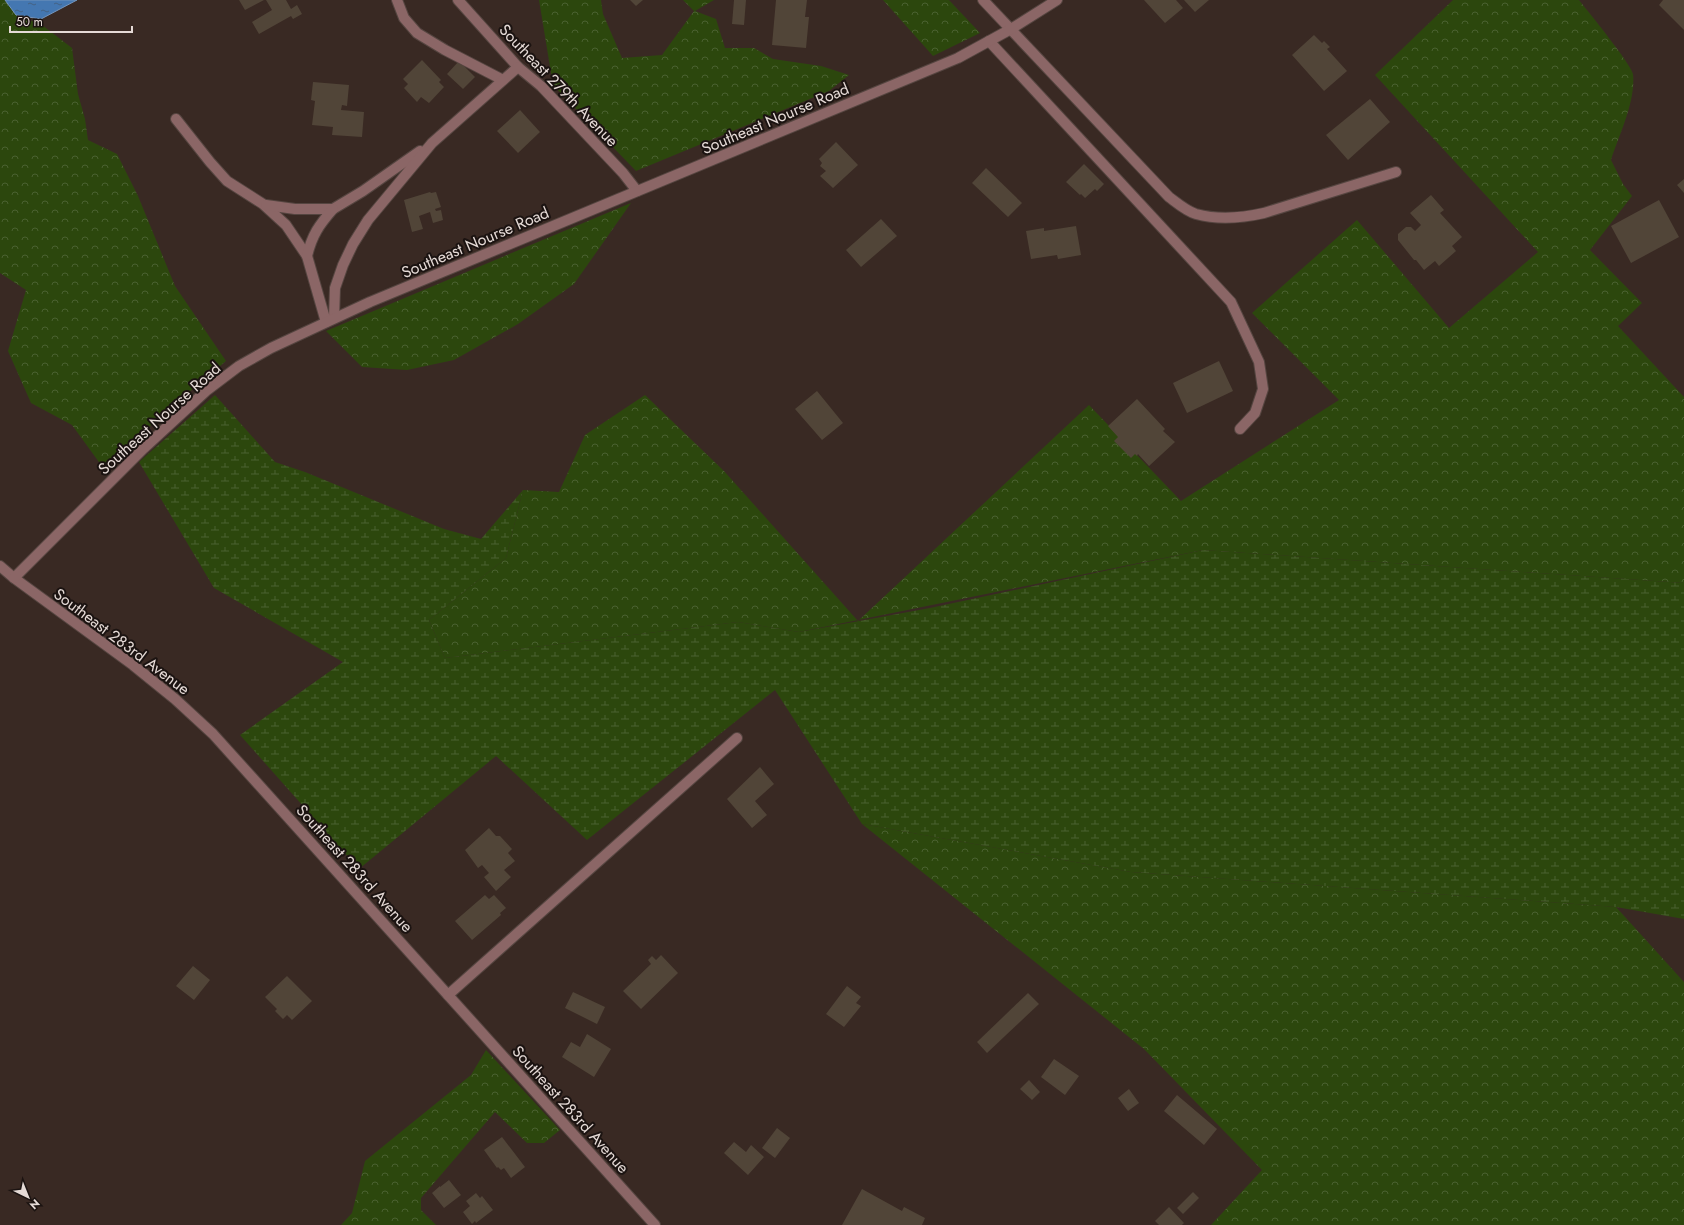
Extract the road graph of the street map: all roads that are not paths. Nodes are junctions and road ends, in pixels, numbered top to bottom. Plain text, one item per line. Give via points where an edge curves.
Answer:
1 (397, 0) edge
2 (458, 0) edge
3 (983, 0) edge
4 (1057, 0) edge
5 (1011, 29) junction
6 (989, 41) junction
7 (518, 67) junction
8 (503, 80) junction
9 (176, 119) dead end
10 (432, 143) junction
11 (1396, 172) dead end
12 (637, 191) junction
13 (263, 204) junction
14 (333, 209) junction
15 (307, 256) junction
16 (330, 320) junction
17 (1240, 429) dead end
18 (0, 566) edge
19 (14, 578) junction
20 (737, 738) dead end
21 (448, 995) junction
22 (655, 1225) edge

1 - 8 street via 404,18 417,33
2 - 7 street, Southeast 279th Avenue
3 - 5 street
4 - 5 street, Southeast Nourse Road
5 - 6 street, Southeast Nourse Road
5 - 11 street via 1169,197 1195,213 1214,217 1243,218
6 - 12 street, Southeast Nourse Road via 958,58
6 - 17 street via 1231,302 1259,362 1263,389 1255,413
7 - 8 street
7 - 12 street, Southeast 279th Avenue via 541,86
8 - 10 street
9 - 13 street via 227,181
10 - 14 street
10 - 16 street via 368,220 353,244 335,288
12 - 16 street, Southeast Nourse Road
13 - 14 street via 296,209
13 - 15 street via 286,225
14 - 15 street via 319,224
15 - 16 street
16 - 19 street, Southeast Nourse Road via 239,366 206,391 143,449
18 - 19 street, Southeast 283rd Avenue
19 - 21 street, Southeast 283rd Avenue via 133,665 213,734
20 - 21 street
21 - 22 street, Southeast 283rd Avenue

